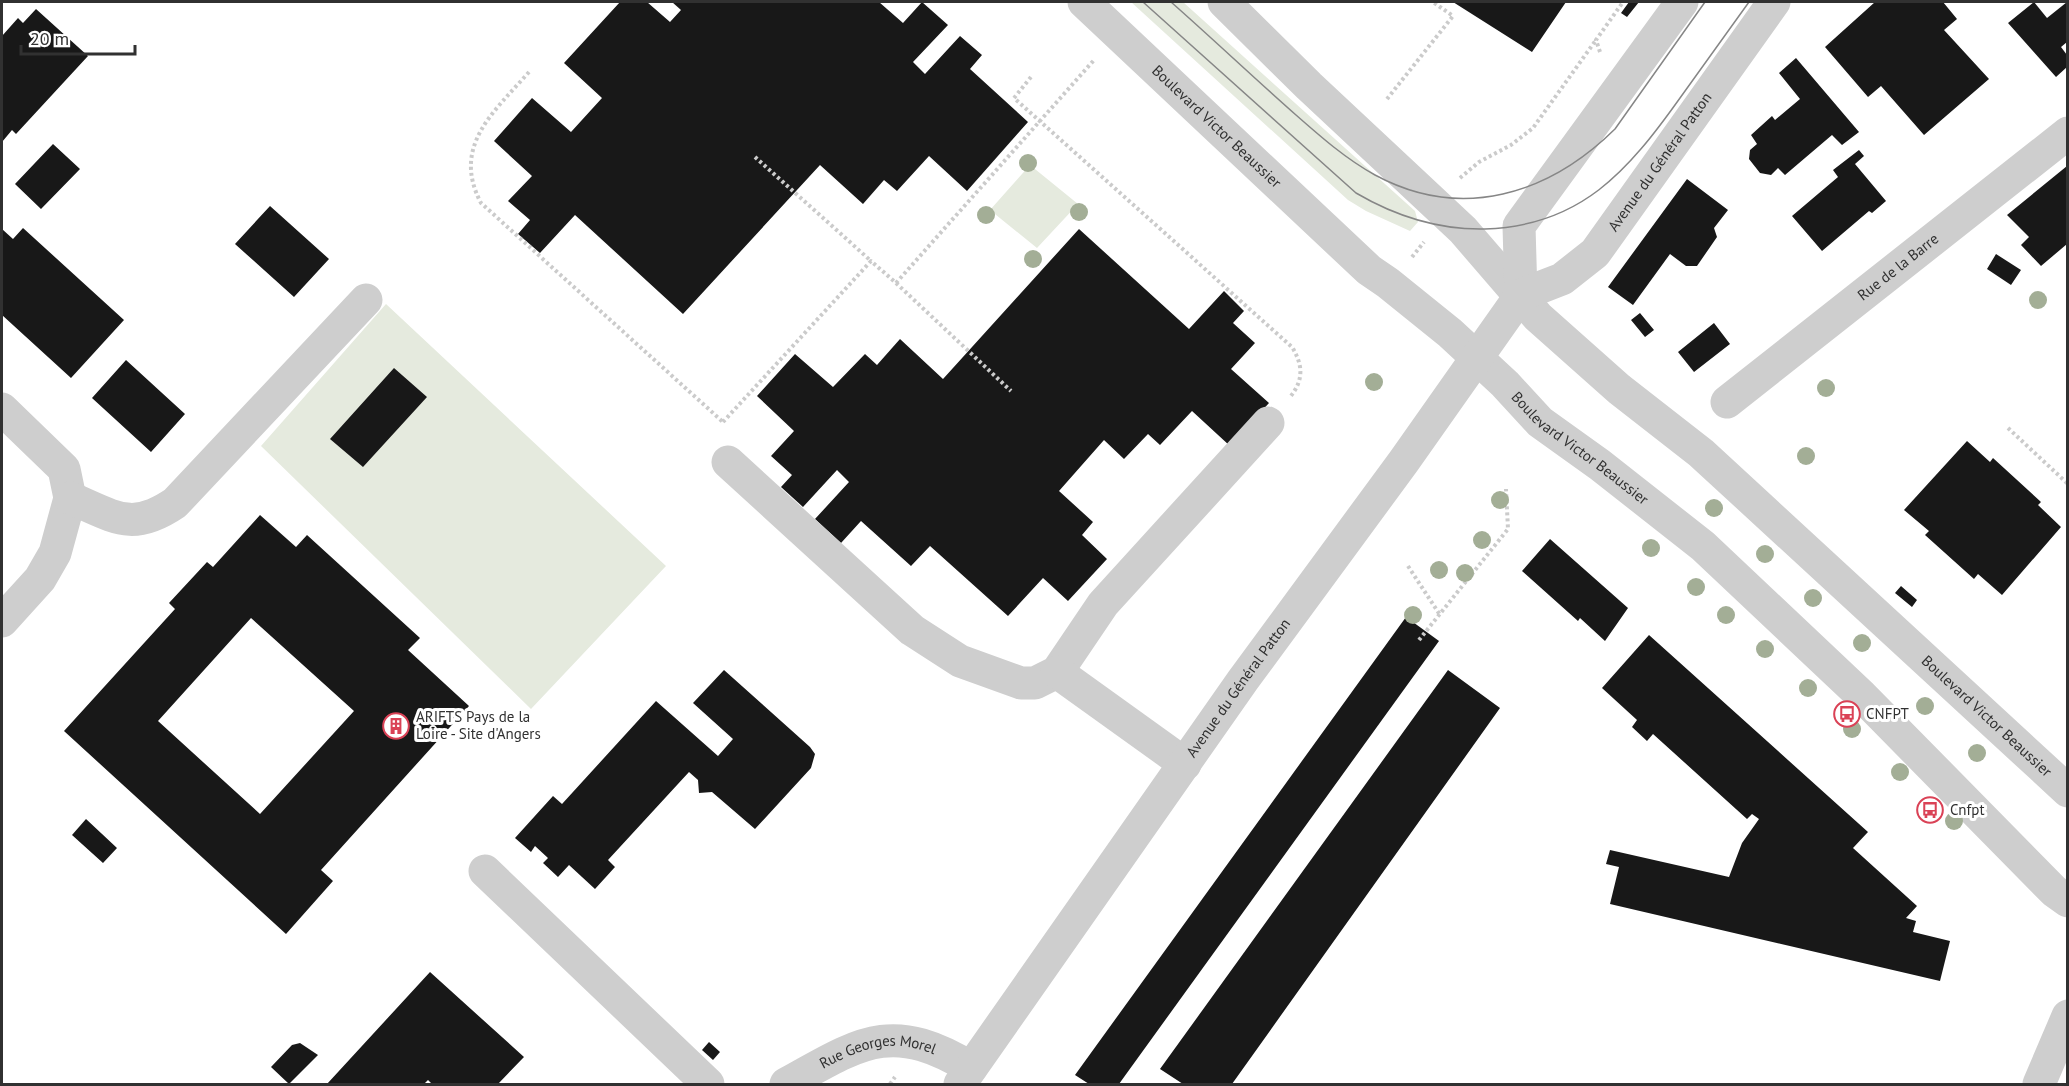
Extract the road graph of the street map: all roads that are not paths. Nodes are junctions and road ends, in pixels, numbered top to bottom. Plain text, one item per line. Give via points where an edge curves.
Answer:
1 (1084, 2) edge
2 (1224, 2) edge
3 (1682, 2) edge
4 (1774, 2) edge
5 (2067, 133) edge
6 (1521, 294) junction
7 (366, 300) dead end
8 (1476, 358) junction
9 (1727, 402) dead end
10 (2, 409) edge
11 (1268, 423) road end
12 (728, 462) dead end
13 (70, 498) junction
14 (2, 621) edge
15 (1057, 672) junction
16 (1185, 764) junction
17 (2067, 791) edge
18 (485, 871) dead end
19 (2067, 901) edge
20 (2067, 1016) edge
21 (847, 1050) junction
22 (965, 1076) edge
23 (708, 1084) edge
24 (786, 1084) edge
25 (836, 1084) edge
26 (2039, 1084) edge

1 - 8 street, Boulevard Victor Beaussier via 1369,270
2 - 6 street, Boulevard Victor Beaussier via 1463,230
3 - 6 street via 1518,226
4 - 6 street, Avenue du Général Patton via 1595,253 1562,279
5 - 9 street, Rue de la Barre
6 - 8 street, Avenue du Général Patton
6 - 17 street, Boulevard Victor Beaussier via 1538,317 1584,359 1701,453
7 - 13 street via 175,503 148,518 128,522
8 - 16 street, Avenue du Général Patton
8 - 19 street, Boulevard Victor Beaussier via 1540,422 1703,546 1862,696
10 - 13 street via 64,468
11 - 15 street via 1103,604
12 - 15 street via 933,645 960,661 1022,682 1035,683
13 - 14 street via 55,553 40,579
15 - 16 street
16 - 22 street, Avenue du Général Patton
18 - 23 street
20 - 26 street
21 - 22 street, Rue Georges Morel via 881,1040 914,1041 947,1053
21 - 24 street, Rue Georges Morel
21 - 25 street

